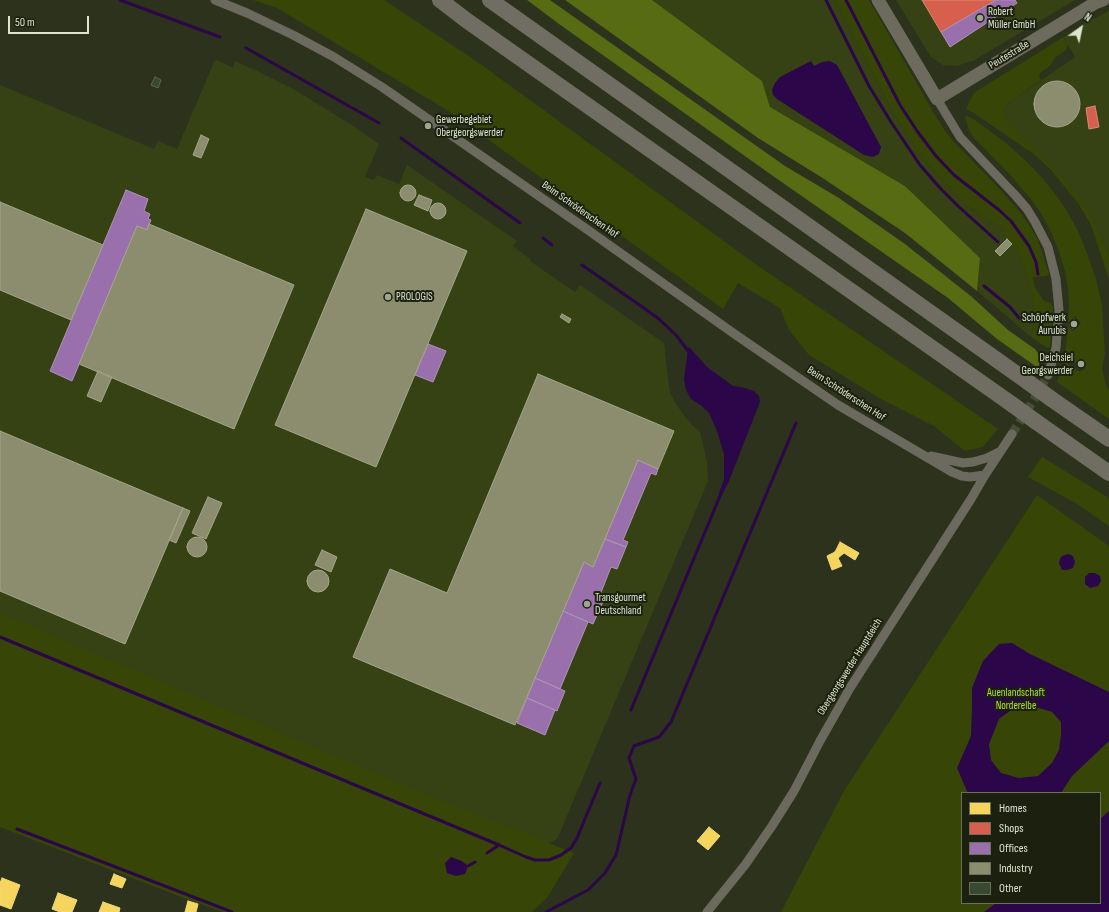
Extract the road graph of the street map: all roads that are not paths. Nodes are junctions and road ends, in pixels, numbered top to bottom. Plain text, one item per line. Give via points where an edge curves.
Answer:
1 (215, 0) edge
2 (428, 0) edge
3 (440, 0) edge
4 (490, 0) edge
5 (878, 0) edge
6 (1103, 0) edge
7 (466, 20) junction
8 (937, 99) junction
9 (1048, 375) tunnel mouth
10 (1012, 434) tunnel mouth
11 (1109, 439) edge
12 (1000, 451) junction
13 (922, 454) junction
14 (1109, 473) edge
15 (985, 475) junction
16 (706, 912) edge

1 - 13 street, Beim Schröderschen Hof via 293,35 382,87 826,396
2 - 7 highway
3 - 7 highway
4 - 11 highway, bridge
5 - 8 street
6 - 8 street, Peutestraße
7 - 14 highway, bridge
8 - 9 street via 960,137 1027,209 1048,247 1056,279 1059,310 1056,348
10 - 12 street, Obergeorgswerder Hauptdeich
12 - 13 street, Beim Schröderschen Hof via 987,458 963,463
12 - 15 street, Obergeorgswerder Hauptdeich
13 - 15 street, Beim Schröderschen Hof via 958,474 970,477
15 - 16 street, Obergeorgswerder Hauptdeich via 850,688 776,820 745,865

